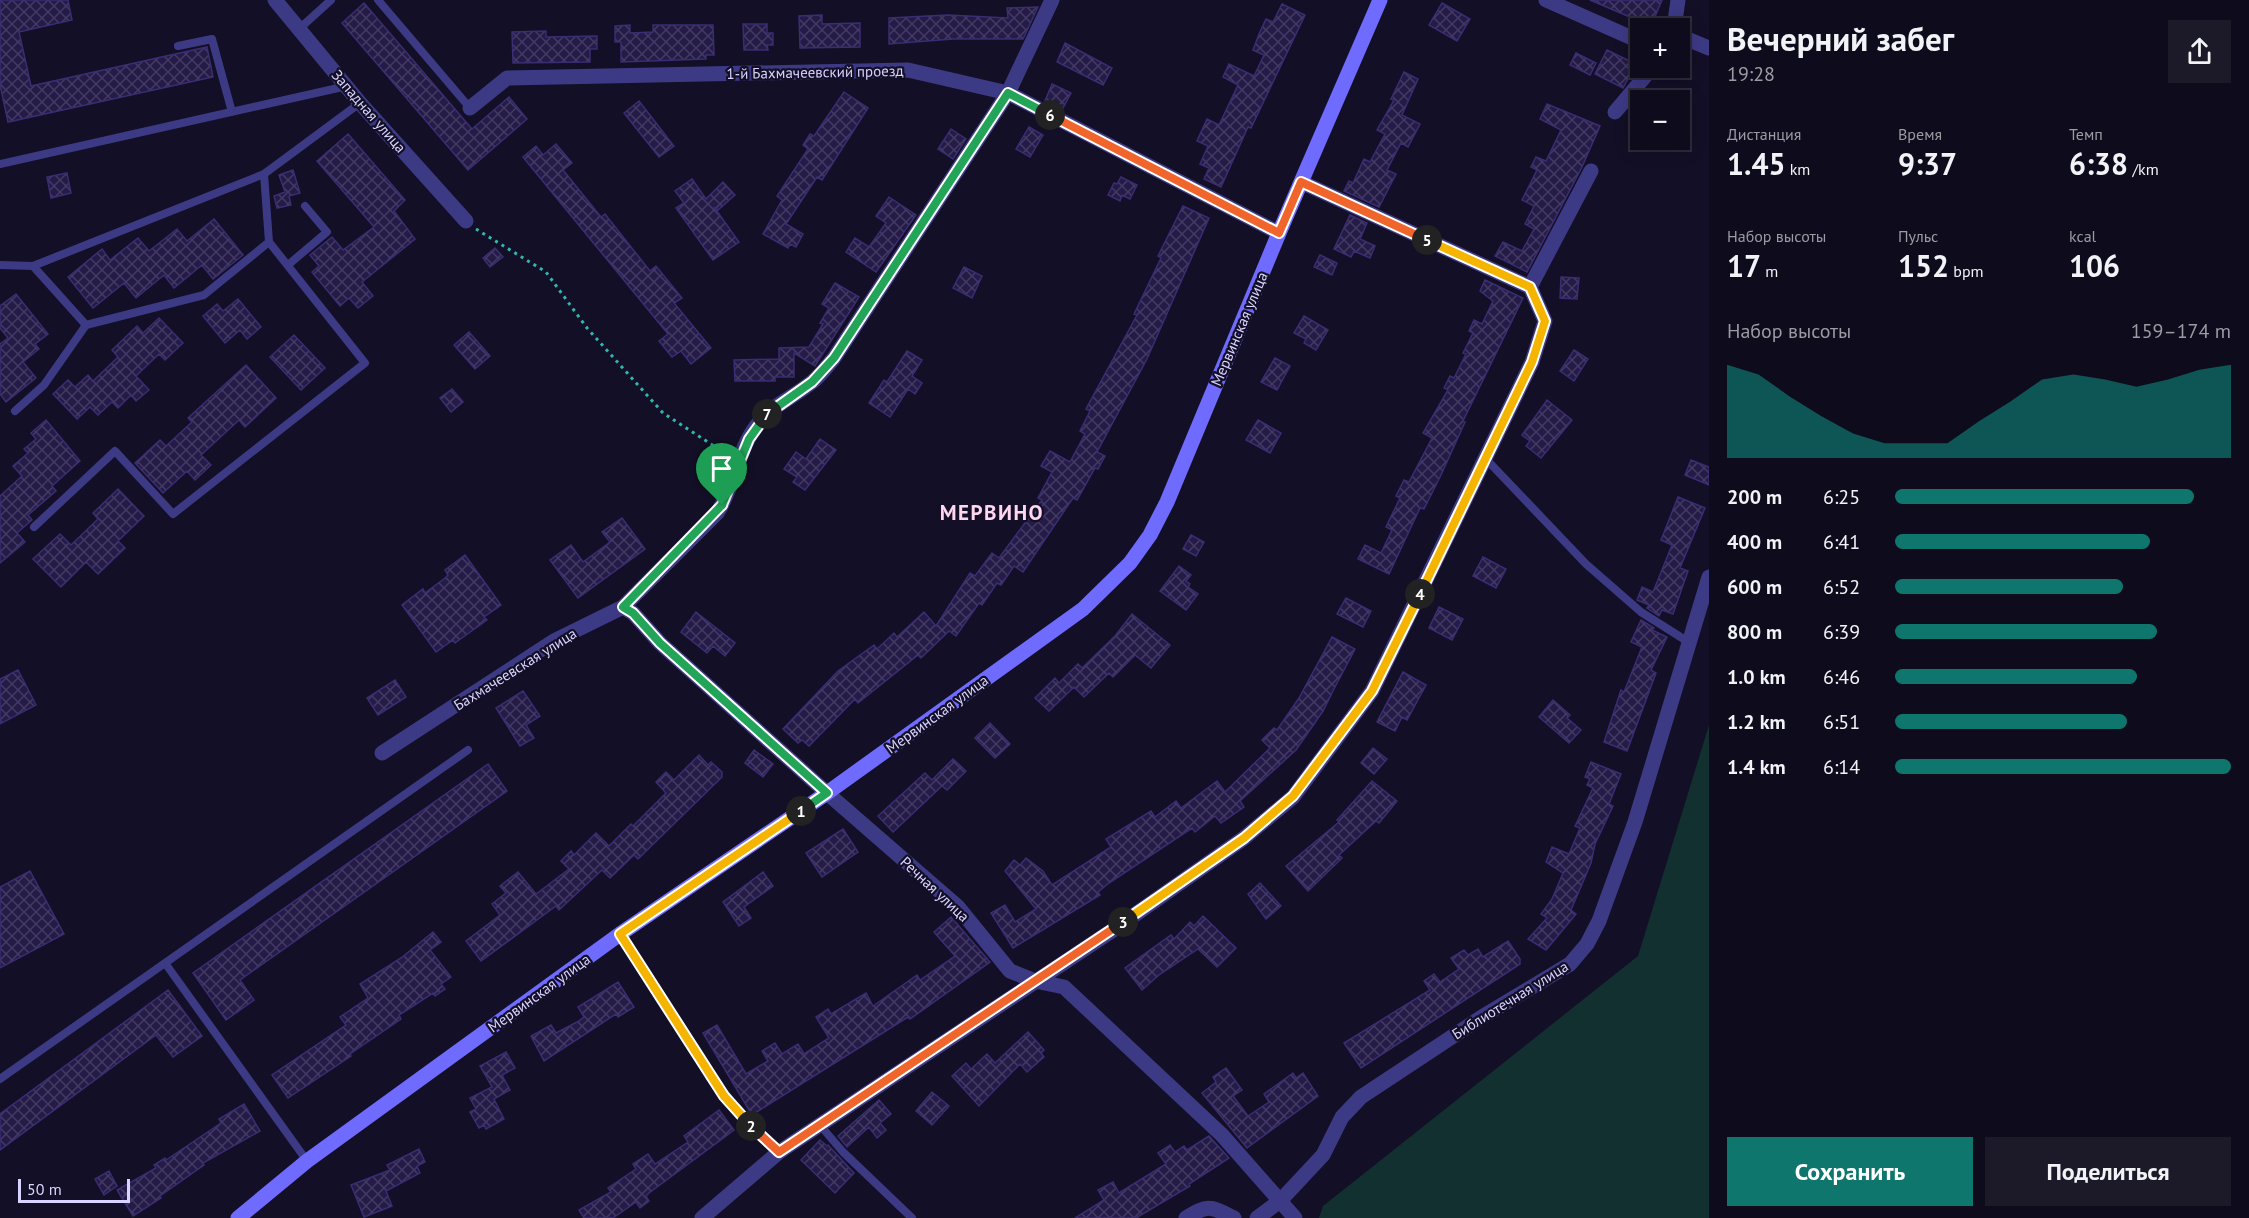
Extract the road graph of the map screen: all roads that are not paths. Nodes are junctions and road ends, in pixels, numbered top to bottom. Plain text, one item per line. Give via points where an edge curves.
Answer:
1 (275, 0) edge
2 (331, 0) edge
3 (378, 0) edge
4 (1052, 0) edge
5 (1380, 0) edge
6 (1546, 0) edge
7 (1678, 0) edge
8 (1675, 18) edge
9 (299, 29) junction
10 (1630, 37) edge
11 (1690, 40) edge
12 (178, 46) dead end
13 (1709, 48) edge
14 (1644, 78) edge
15 (347, 86) junction
16 (1008, 93) junction
17 (360, 103) junction
18 (470, 108) joint
19 (232, 112) junction
20 (1615, 112) dead end
21 (0, 164) edge
22 (1591, 171) dead end
23 (264, 174) junction
24 (1301, 182) junction
25 (305, 206) dead end
26 (466, 221) road end
27 (1279, 233) junction
28 (269, 242) junction
29 (288, 265) junction
30 (0, 266) edge
31 (33, 266) junction
32 (1530, 287) junction
33 (86, 325) junction
34 (15, 411) dead end
35 (1486, 459) junction
36 (34, 527) dead end
37 (1709, 577) edge
38 (623, 607) junction
39 (1690, 644) junction
40 (468, 750) dead end
41 (382, 753) dead end
42 (827, 793) junction
43 (620, 934) junction
44 (165, 963) junction
45 (1035, 981) junction
46 (0, 1079) edge
47 (819, 1124) junction
48 (779, 1152) junction
49 (307, 1161) junction
50 (1280, 1201) junction
51 (238, 1218) edge
52 (702, 1218) edge
53 (912, 1218) edge
54 (1186, 1218) edge
55 (1234, 1218) edge
56 (1257, 1218) edge
57 (1295, 1218) edge

1 - 9 street, Западная улица
2 - 9 lane
3 - 18 lane
4 - 16 street, Бахмачеевская улица
5 - 24 street, Мервинская улица
6 - 10 street
7 - 8 street
9 - 15 street, Западная улица
11 - 13 street
12 - 19 lane via 212,39
14 - 20 street
15 - 17 street, Западная улица
15 - 19 lane
16 - 18 street, 1-й Бахмачеевский проезд via 908,70 507,78
16 - 27 street, 1-й Бахмачеевский проезд
16 - 38 street, Бахмачеевская улица via 834,358 812,382 757,425 717,513
17 - 23 lane
17 - 26 street, Западная улица
19 - 21 lane
22 - 32 street
23 - 28 lane
23 - 31 lane
24 - 27 street, Мервинская улица
24 - 32 street
25 - 29 lane via 327,232
27 - 42 street, Мервинская улица via 1167,502 1130,563 1083,609
28 - 29 lane
28 - 33 lane via 204,295
29 - 36 lane via 365,363 172,514 115,451
30 - 31 lane
31 - 33 lane
32 - 35 street via 1545,321 1532,362
33 - 34 lane via 44,385
35 - 39 lane via 1586,564 1641,612
35 - 45 street via 1372,691 1293,796 1244,838
37 - 39 street, Библиотечная улица
38 - 41 street, Бахмачеевская улица via 554,641
38 - 42 street, Речная улица
39 - 50 street, Библиотечная улица via 1635,822 1587,944 1570,964 1361,1097 1342,1117 1323,1155
40 - 44 lane
42 - 43 street, Мервинская улица
42 - 45 street, Речная улица via 958,907 1010,970
43 - 48 lane via 724,1096
43 - 49 street, Мервинская улица
44 - 46 lane
44 - 49 lane
45 - 47 street
45 - 50 street, Речная улица via 1064,987 1222,1135
47 - 48 street
47 - 53 lane
48 - 52 street
49 - 51 street, Мервинская улица
50 - 56 street, Библиотечная улица
50 - 57 street, Речная улица
54 - 55 street via 1212,1206

